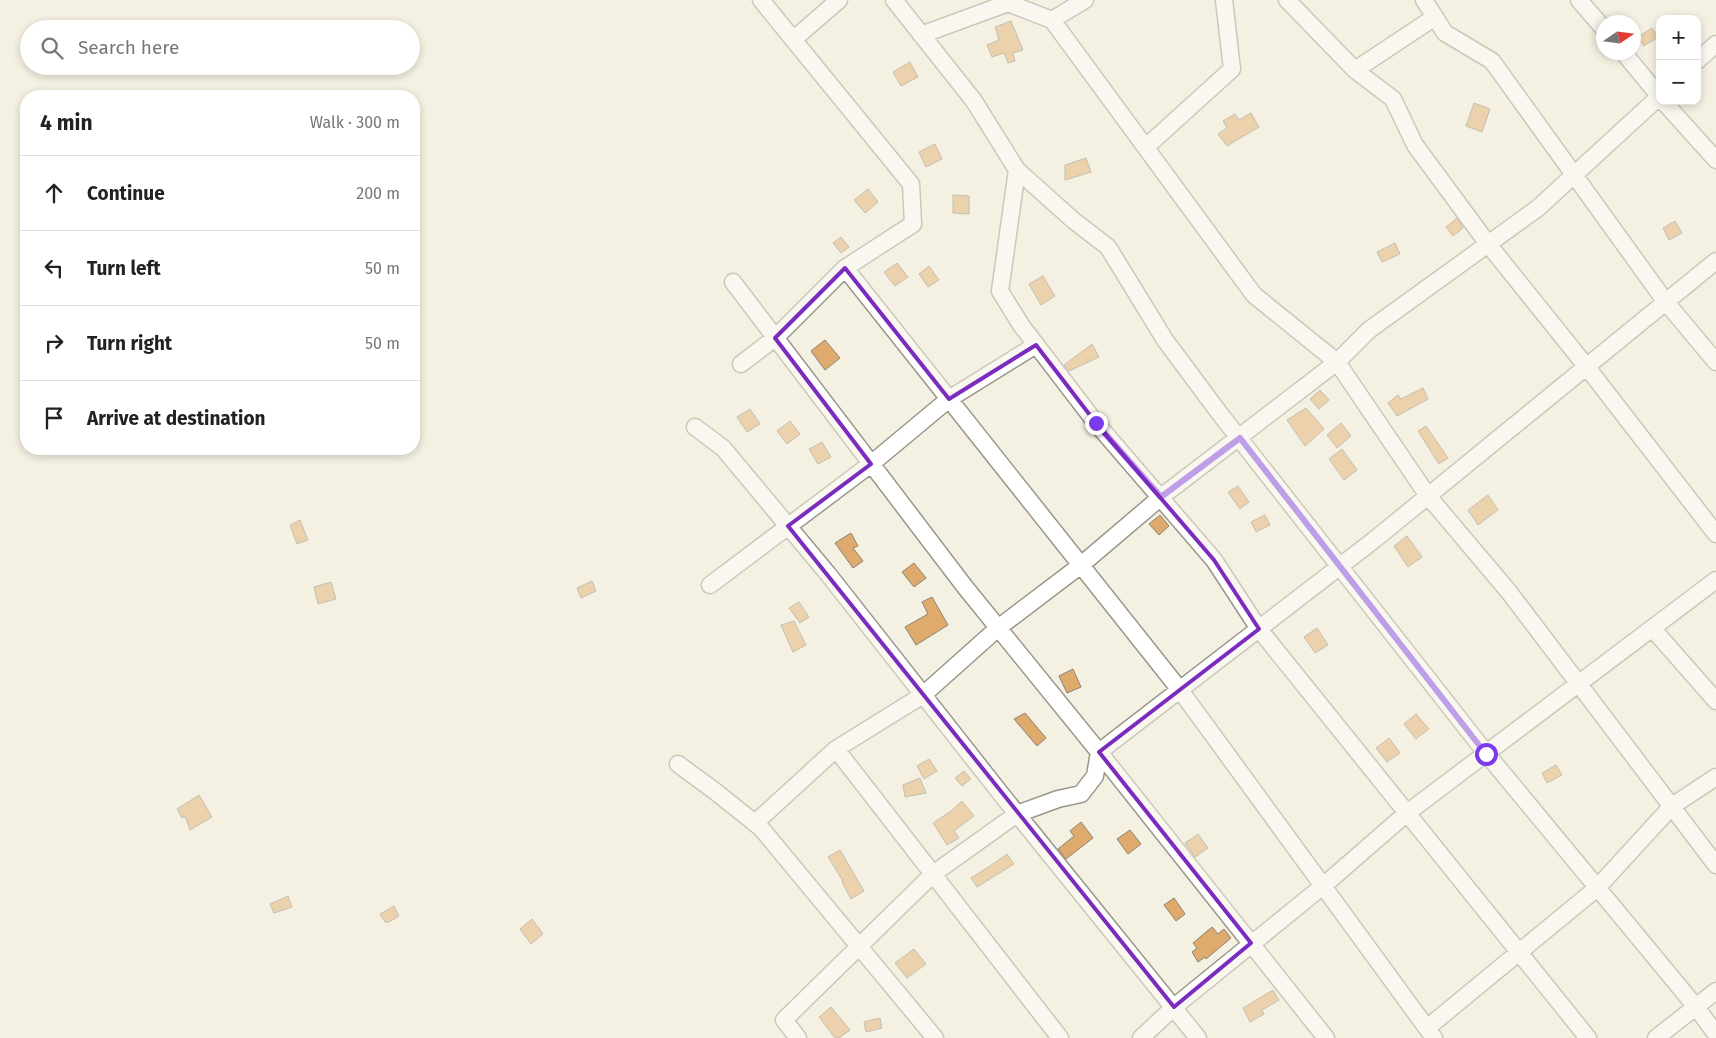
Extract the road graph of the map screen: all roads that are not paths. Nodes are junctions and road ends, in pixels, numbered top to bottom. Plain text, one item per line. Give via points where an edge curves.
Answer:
1 (761, 0) edge
2 (839, 0) edge
3 (894, 0) edge
4 (1085, 0) edge
5 (1224, 0) edge
6 (1287, 0) edge
7 (1424, 0) edge
8 (1579, 0) edge
9 (1435, 17) junction
10 (1052, 20) junction
11 (1596, 20) edge
12 (921, 35) junction
13 (794, 40) junction
14 (1716, 44) edge
15 (1629, 60) edge
16 (1698, 60) edge
17 (1355, 70) junction
18 (1656, 93) edge
19 (1656, 102) edge
20 (1666, 105) edge
21 (1146, 148) junction
22 (1716, 160) edge
23 (1017, 170) junction
24 (1573, 176) junction
25 (1488, 244) junction
26 (1716, 261) edge
27 (846, 268) junction
28 (733, 282) dead end
29 (1665, 301) junction
30 (776, 338) junction
31 (1036, 345) junction
32 (1337, 362) junction
33 (1716, 362) edge
34 (741, 364) dead end
35 (1586, 366) junction
36 (949, 399) junction
37 (695, 426) dead end
38 (1240, 438) junction
39 (871, 464) junction
40 (1428, 496) junction
41 (1161, 497) junction
42 (788, 526) junction
43 (1716, 534) edge
44 (1081, 565) junction
45 (1341, 566) junction
46 (1716, 580) edge
47 (710, 586) dead end
48 (998, 628) junction
49 (1652, 628) junction
50 (1259, 629) junction
51 (1579, 683) junction
52 (1180, 690) junction
53 (923, 695) junction
54 (1716, 701) edge
55 (836, 749) junction
56 (1099, 752) junction
57 (1486, 754) junction
58 (678, 764) dead end
59 (1716, 777) edge
60 (1672, 806) junction
61 (1406, 813) junction
62 (1017, 814) junction
63 (755, 823) junction
64 (1716, 865) edge
65 (933, 874) junction
66 (1323, 886) junction
67 (1597, 888) junction
68 (1251, 943) junction
69 (859, 946) junction
70 (1519, 953) junction
71 (1716, 991) edge
72 (1174, 1007) junction
73 (1696, 1007) junction
74 (1430, 1033) edge
75 (1716, 1034) edge
76 (798, 1038) edge
77 (935, 1038) edge
78 (1060, 1038) edge
79 (1141, 1038) edge
80 (1198, 1038) edge
81 (1326, 1038) edge
82 (1588, 1038) edge
83 (1656, 1038) edge

1 - 13 street
2 - 13 street
3 - 12 street
4 - 10 street
5 - 21 street via 1232,69
6 - 17 street
7 - 9 street
8 - 11 street
9 - 17 street
9 - 24 street via 1445,33 1492,62
10 - 12 street via 1008,3
10 - 21 street
12 - 23 street via 974,101
13 - 27 street via 912,184 913,224
14 - 16 street
15 - 18 street
17 - 25 street via 1393,99 1415,145
19 - 24 street
20 - 22 street
21 - 32 street via 1254,295
23 - 31 street via 1000,291
23 - 38 street via 1108,247 1165,340
24 - 25 street via 1538,208
24 - 29 street
25 - 32 street via 1369,330
25 - 35 street
26 - 29 street
27 - 30 street
27 - 36 street
28 - 30 street
29 - 33 street
29 - 35 street
30 - 34 street
30 - 39 street
31 - 36 street
31 - 41 street via 1096,423
32 - 38 street
32 - 40 street
35 - 40 street
35 - 43 street
36 - 39 street
36 - 44 street
37 - 42 street via 723,448
38 - 41 street
38 - 45 street
39 - 42 street
39 - 48 street
40 - 45 street
40 - 51 street via 1509,592
41 - 44 street
41 - 50 street via 1214,560
42 - 47 street
42 - 53 street
44 - 48 street
44 - 52 street
45 - 50 street
45 - 57 street
46 - 49 street
48 - 53 street
48 - 56 street
49 - 51 street
49 - 54 street
50 - 52 street
50 - 61 street
51 - 57 street
51 - 60 street
52 - 56 street
52 - 66 street
53 - 55 street
53 - 62 street
55 - 63 street
55 - 65 street
56 - 62 street via 1095,776 1081,794
56 - 68 street
57 - 61 street
57 - 67 street
58 - 63 street
59 - 60 street
60 - 64 street
60 - 67 street
61 - 66 street
61 - 70 street
62 - 65 street
62 - 72 street
63 - 69 street
65 - 69 street
65 - 78 street
66 - 68 street
66 - 74 street
67 - 70 street
67 - 73 street
68 - 72 street
68 - 81 street
69 - 76 street via 784,1020
69 - 77 street
70 - 74 street
70 - 82 street
71 - 73 street
72 - 79 street
72 - 80 street
73 - 75 street
73 - 83 street

